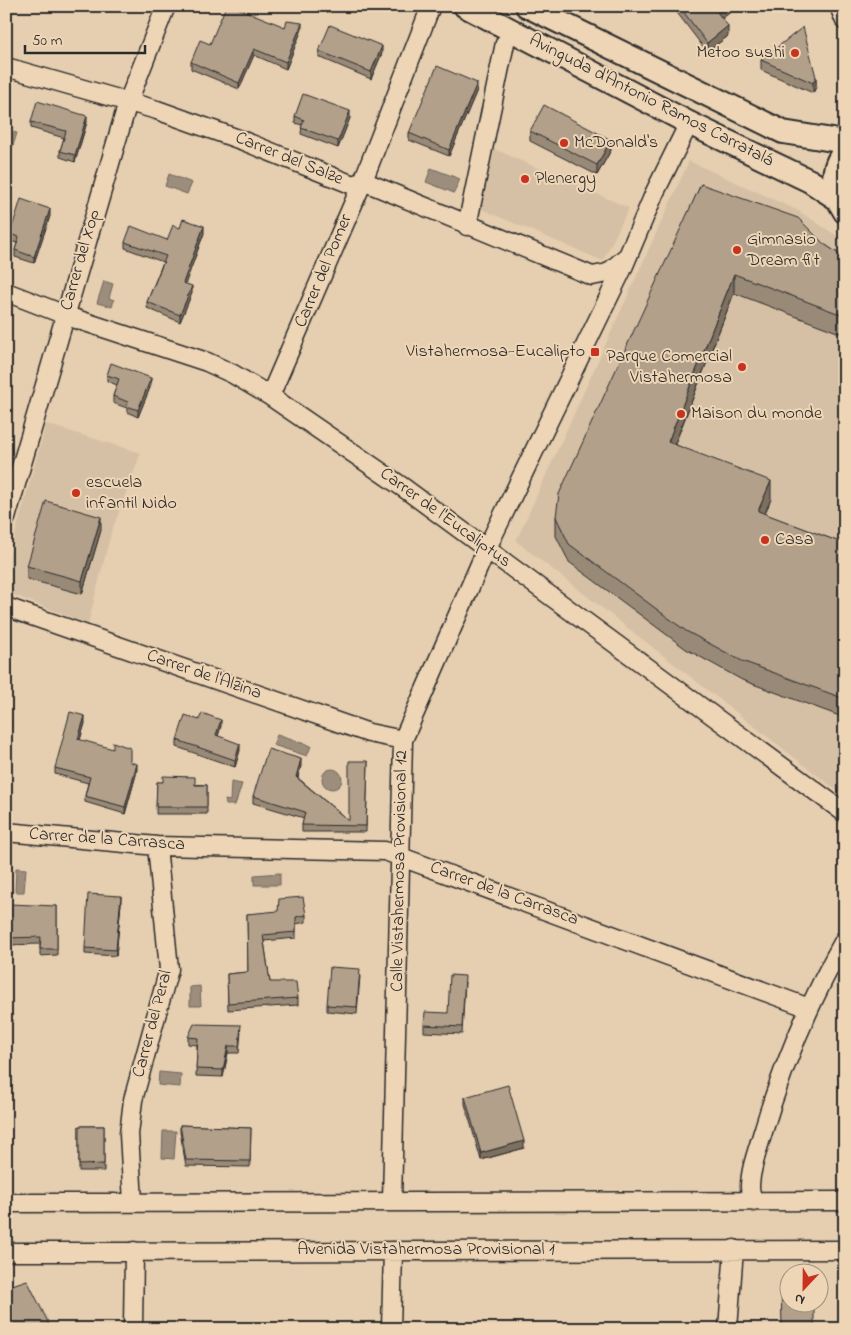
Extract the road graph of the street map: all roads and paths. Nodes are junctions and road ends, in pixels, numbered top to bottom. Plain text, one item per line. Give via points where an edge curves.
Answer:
1 (166, 6) edge
2 (431, 6) edge
3 (466, 6) edge
4 (527, 6) edge
5 (839, 6) edge
6 (845, 21) edge
7 (505, 43) dead end
8 (6, 67) edge
9 (128, 102) junction
10 (689, 123) junction
11 (845, 142) edge
12 (845, 151) edge
13 (363, 181) junction
14 (840, 205) edge
15 (467, 226) junction
16 (627, 255) junction
17 (592, 276) junction
18 (6, 292) edge
19 (66, 314) junction
20 (600, 314) junction
21 (270, 396) junction
22 (6, 518) edge
23 (487, 548) junction
24 (6, 607) edge
25 (403, 740) junction
26 (845, 813) edge
27 (6, 832) edge
28 (157, 846) junction
29 (400, 856) junction
30 (845, 939) edge
31 (810, 1008) junction
32 (845, 1201) edge
33 (133, 1202) junction
34 (392, 1202) junction
35 (754, 1202) junction
36 (6, 1203) edge
37 (734, 1249) junction
38 (134, 1250) junction
39 (845, 1250) edge
40 (393, 1251) junction
41 (6, 1252) edge
42 (133, 1329) edge
43 (391, 1329) edge
44 (728, 1329) edge

1 - 9 street, Carrer del Xop
2 - 13 street, Carrer del Pomer
3 - 10 main road, Avinguda d'Antonio Ramos Carratalá
4 - 11 main road, Avinguda d'Antonio Ramos Carratalá via 783,132
5 - 6 street
7 - 15 street
8 - 9 street, Carrer del Salze
9 - 13 street, Carrer del Salze via 241,140 353,185
9 - 19 street, Carrer del Xop
10 - 14 main road, Avinguda d'Antonio Ramos Carratalá via 810,181
10 - 16 street, Calle Vistahermosa Provisional 12
12 - 14 main road via 833,178
13 - 15 street, Carrer del Salze
13 - 21 street, Carrer del Pomer
15 - 17 street, Carrer del Salze
16 - 17 street, Calle Vistahermosa Provisional 12 via 608,273
16 - 20 street, Calle Vistahermosa Provisional 12
17 - 20 street, Calle Vistahermosa Provisional 12 via 603,297
18 - 19 street, Carrer de l'Eucaliptus
19 - 21 street, Carrer de l'Eucaliptus via 207,362
19 - 22 street, Carrer del Xop
20 - 23 street, Calle Vistahermosa Provisional 12
21 - 23 street, Carrer de l'Eucaliptus
23 - 25 street, Calle Vistahermosa Provisional 12
23 - 26 street, Carrer de l'Eucaliptus
24 - 25 street, Carrer de l'Alzina via 369,734
25 - 29 street, Calle Vistahermosa Provisional 12
27 - 28 street, Carrer de la Carrasca
28 - 29 street, Carrer de la Carrasca via 385,851
28 - 33 street, Carrer del Peral via 169,969 132,1100 129,1134
29 - 31 street, Carrer de la Carrasca
29 - 34 street, Calle Vistahermosa Provisional 12
30 - 31 street
31 - 35 street via 787,1061 752,1171 750,1188
32 - 35 street
33 - 34 street
33 - 36 street
34 - 35 street
37 - 39 street, Avenida Vistahermosa Provisional 1
37 - 40 street, Avenida Vistahermosa Provisional 1
37 - 44 street
38 - 40 street, Avenida Vistahermosa Provisional 1
38 - 41 street, Avenida Vistahermosa Provisional 1
38 - 42 street
40 - 43 street

